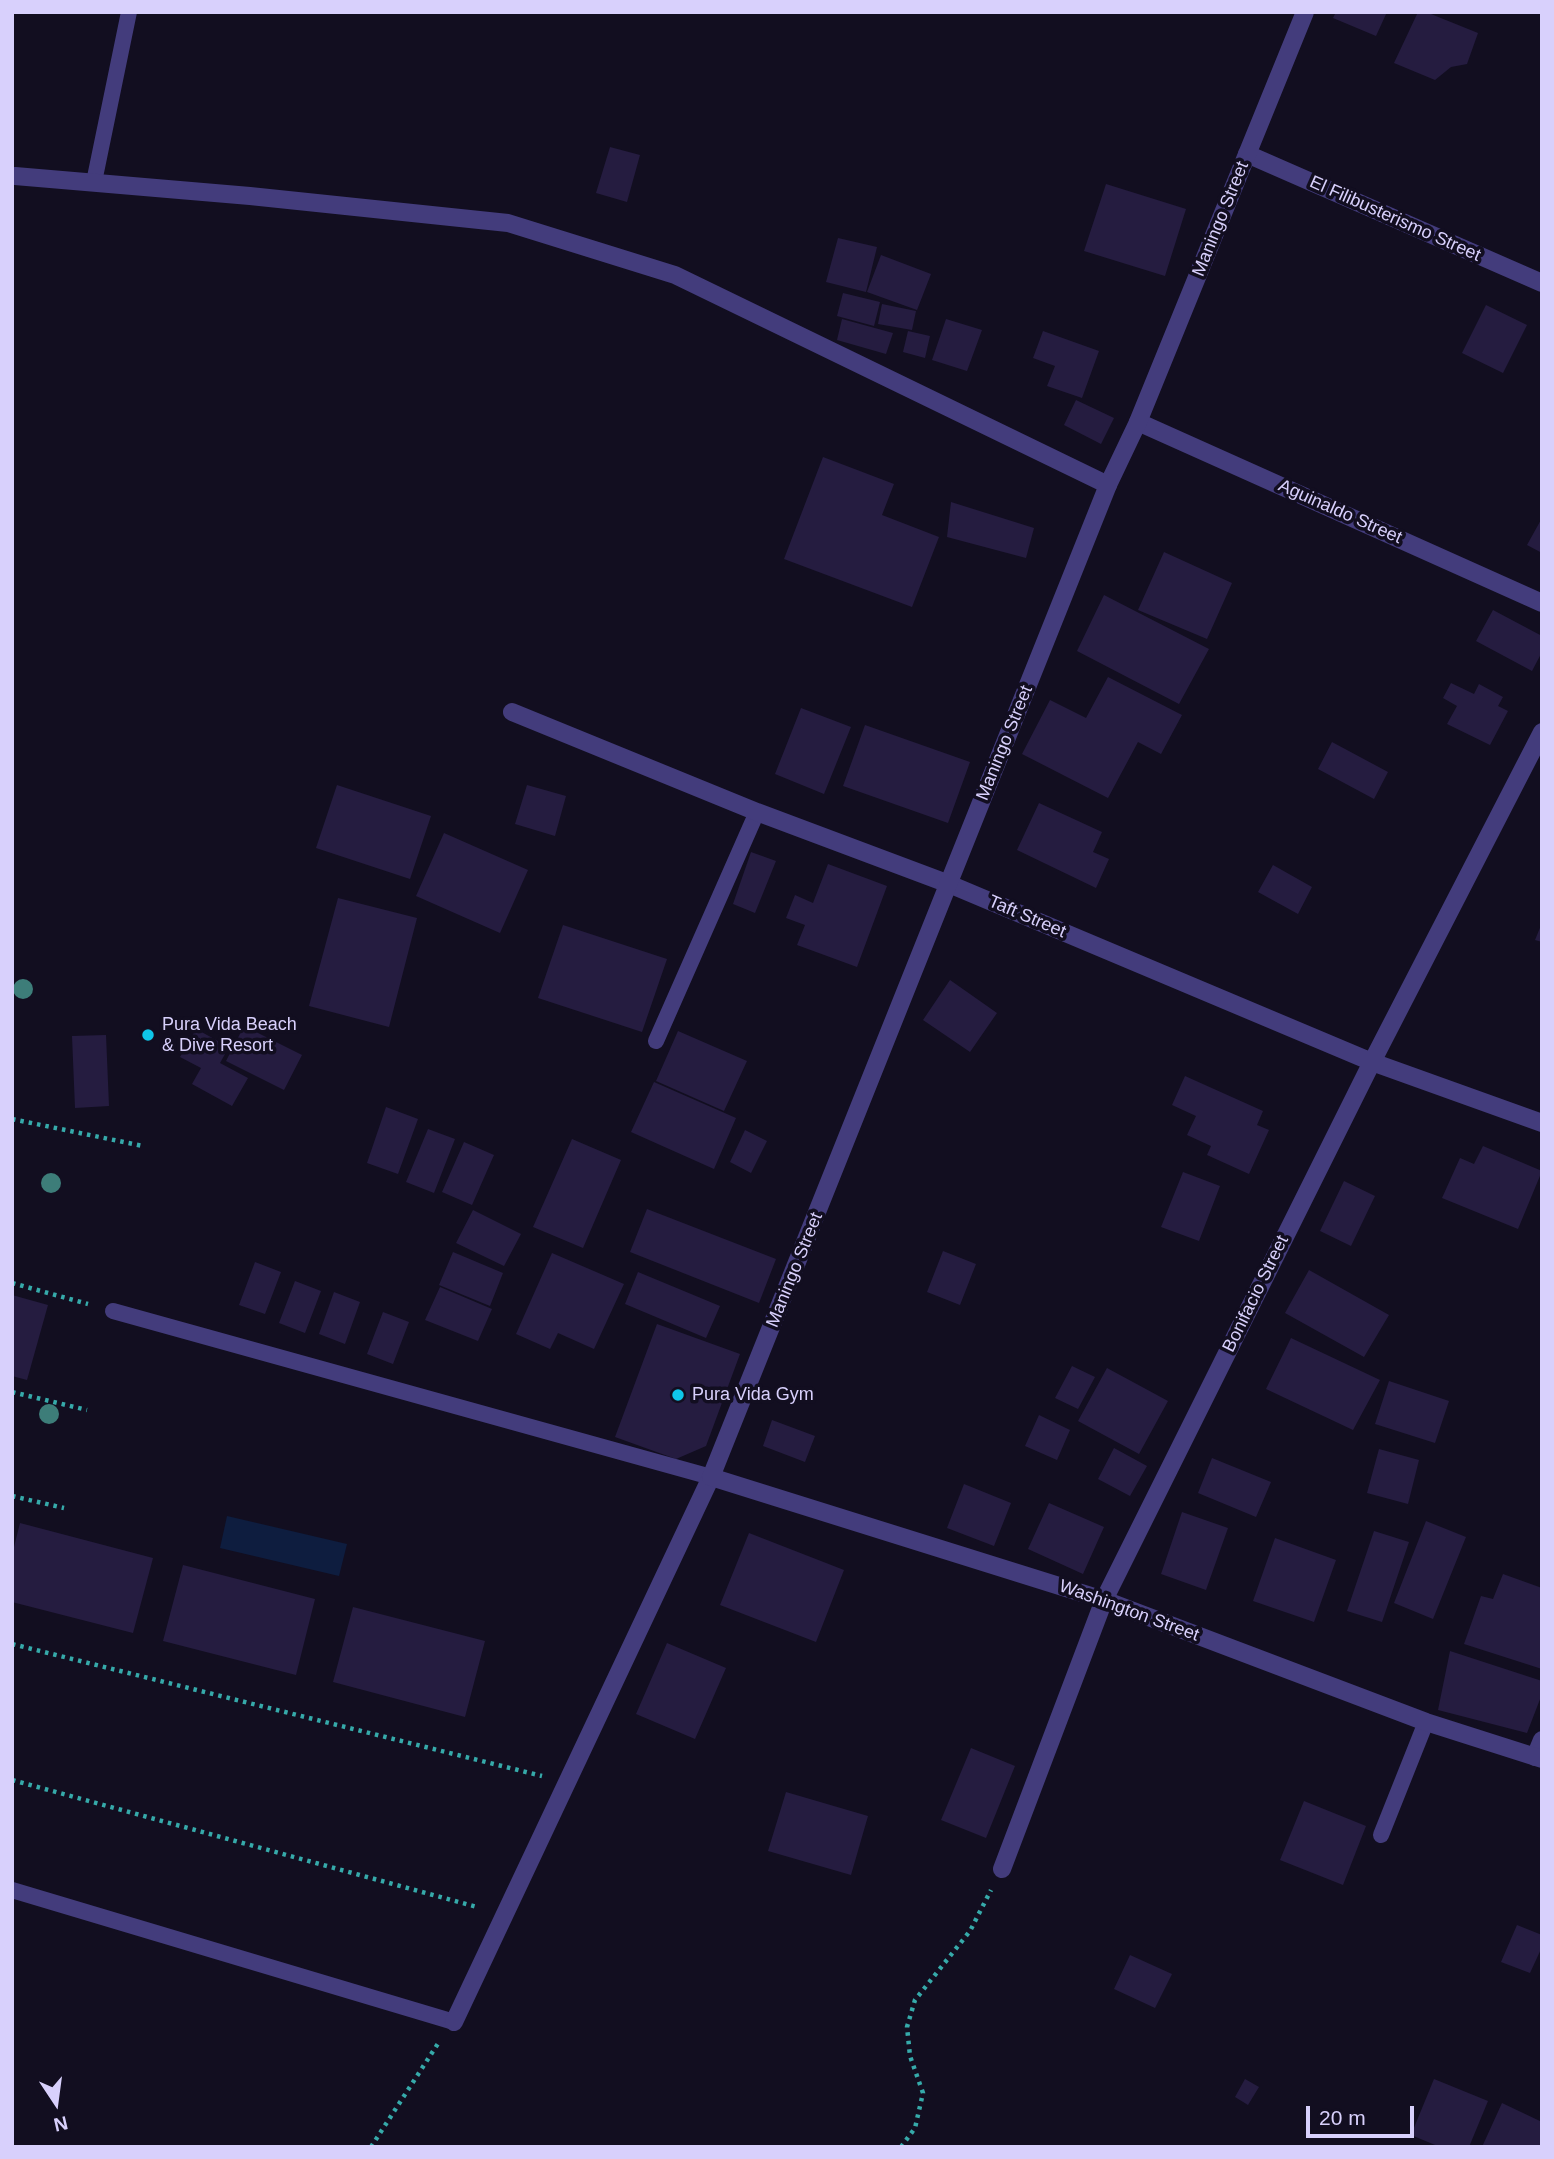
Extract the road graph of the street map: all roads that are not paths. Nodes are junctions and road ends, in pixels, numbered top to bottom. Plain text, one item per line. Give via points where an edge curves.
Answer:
1 (129, 12) edge
2 (1305, 12) edge
3 (1247, 154) junction
4 (15, 176) dead end
5 (94, 182) junction
6 (1542, 283) edge
7 (1138, 422) junction
8 (1108, 485) junction
9 (1542, 603) edge
10 (512, 712) dead end
11 (1542, 732) edge
12 (757, 812) junction
13 (949, 884) junction
14 (656, 1041) dead end
15 (1372, 1062) junction
16 (1542, 1123) edge
17 (113, 1311) road end
18 (711, 1477) junction
19 (1104, 1600) junction
20 (1426, 1722) junction
21 (1542, 1740) edge
22 (1538, 1758) edge
23 (1381, 1835) dead end
24 (1002, 1869) road end
25 (12, 1890) edge
26 (454, 2022) joint

1 - 5 lane
2 - 3 street, Maningo Street
3 - 6 street, El Filibusterismo Street
3 - 7 street, Maningo Street
4 - 5 street
5 - 8 street via 508,223 675,275
7 - 8 street, Maningo Street
7 - 9 street, Aguinaldo Street
8 - 13 street, Maningo Street
10 - 12 street, Taft Street
11 - 15 street, Bonifacio Street
12 - 13 street, Taft Street
12 - 14 lane
13 - 15 street, Taft Street
13 - 18 street, Maningo Street
15 - 16 street, Taft Street
15 - 19 street, Bonifacio Street
17 - 18 lane
18 - 19 street, Washington Street
18 - 26 street, Maningo Street
19 - 20 street, Washington Street
19 - 24 street, Bonifacio Street
20 - 22 street, Washington Street
20 - 23 lane
21 - 22 street
25 - 26 lane

